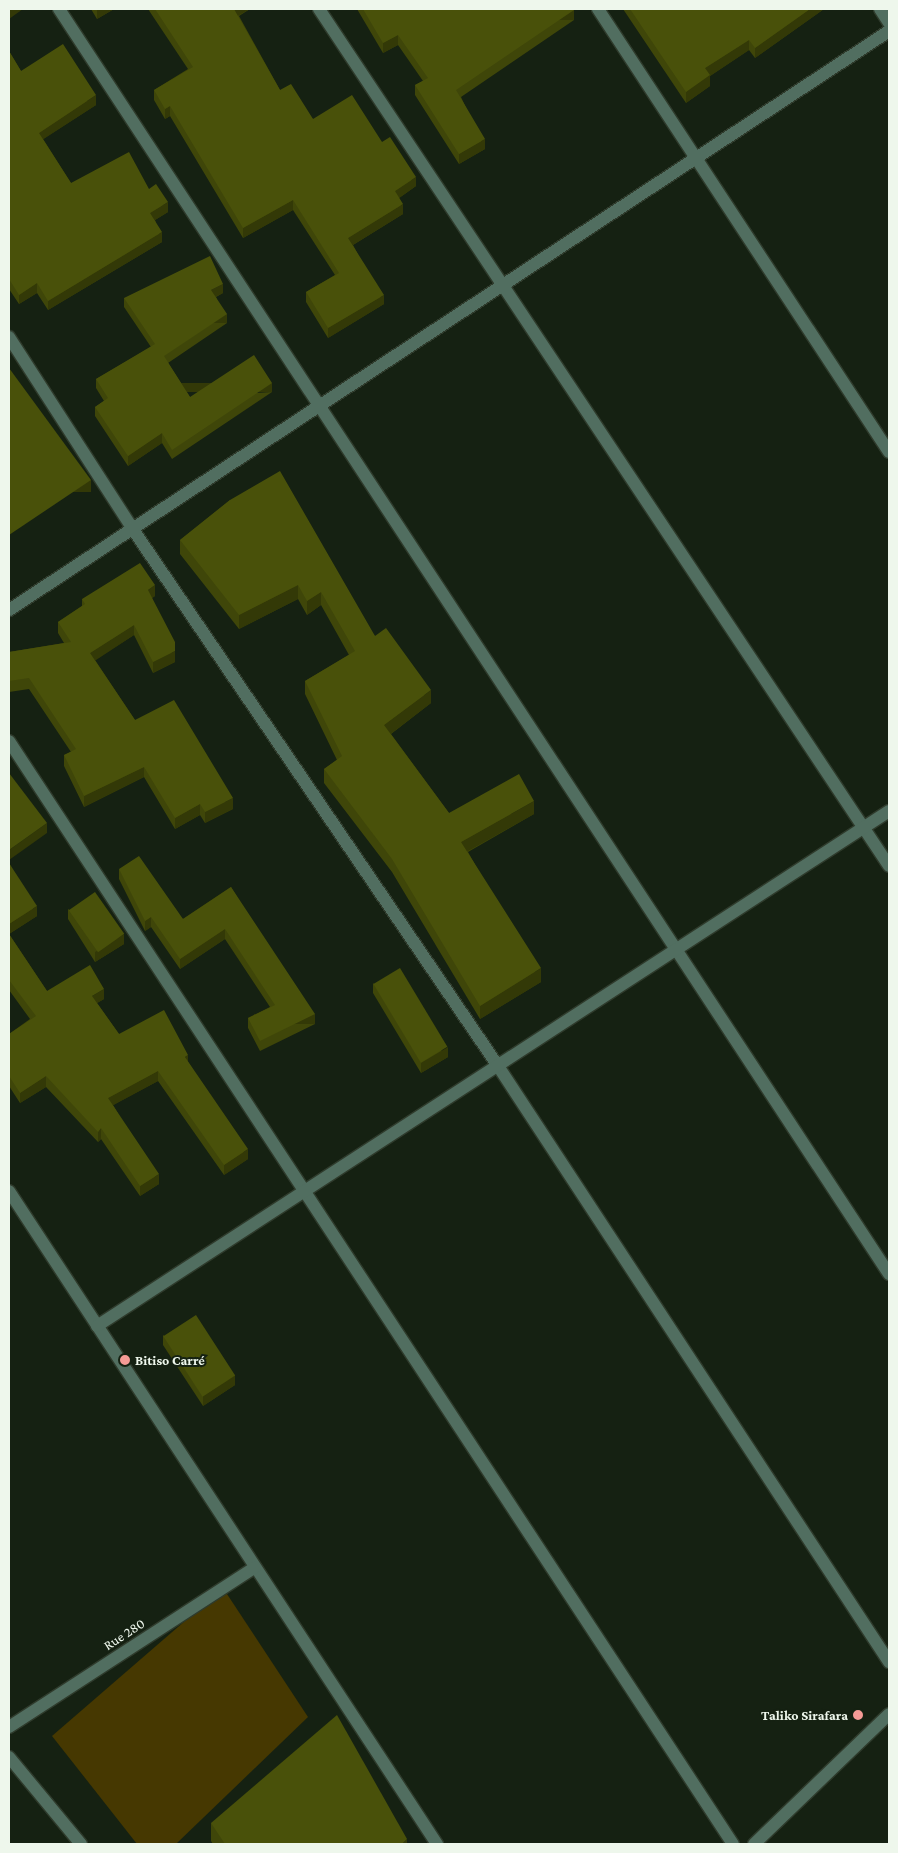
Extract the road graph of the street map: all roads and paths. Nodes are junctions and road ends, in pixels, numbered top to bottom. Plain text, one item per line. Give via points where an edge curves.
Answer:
1 (59, 9) edge
2 (320, 9) edge
3 (598, 9) edge
4 (880, 9) edge
5 (889, 23) edge
6 (889, 31) edge
7 (696, 158) junction
8 (503, 285) junction
9 (9, 337) edge
10 (320, 406) junction
11 (889, 452) edge
12 (132, 528) junction
13 (9, 610) edge
14 (9, 741) edge
15 (889, 811) edge
16 (864, 828) junction
17 (889, 866) edge
18 (676, 950) junction
19 (498, 1066) junction
20 (9, 1191) edge
21 (304, 1191) junction
22 (889, 1274) edge
23 (97, 1326) junction
24 (255, 1567) junction
25 (889, 1662) edge
26 (889, 1714) edge
27 (9, 1727) edge
28 (9, 1757) edge
29 (81, 1844) edge
30 (437, 1844) edge
31 (733, 1844) edge
32 (754, 1844) edge

1 - 10 street
2 - 8 street
3 - 7 street
4 - 5 street
6 - 7 street
7 - 8 street
7 - 11 street
8 - 10 street
8 - 16 street
9 - 12 street
10 - 12 street
10 - 18 street
12 - 13 street
12 - 19 street
14 - 21 street
15 - 16 street
16 - 17 street
16 - 18 street
18 - 19 street
18 - 22 street
19 - 21 street
19 - 25 street
20 - 23 street
21 - 23 street
21 - 31 street
23 - 24 street
24 - 27 street, Rue 280
24 - 30 street
26 - 32 street
28 - 29 street

